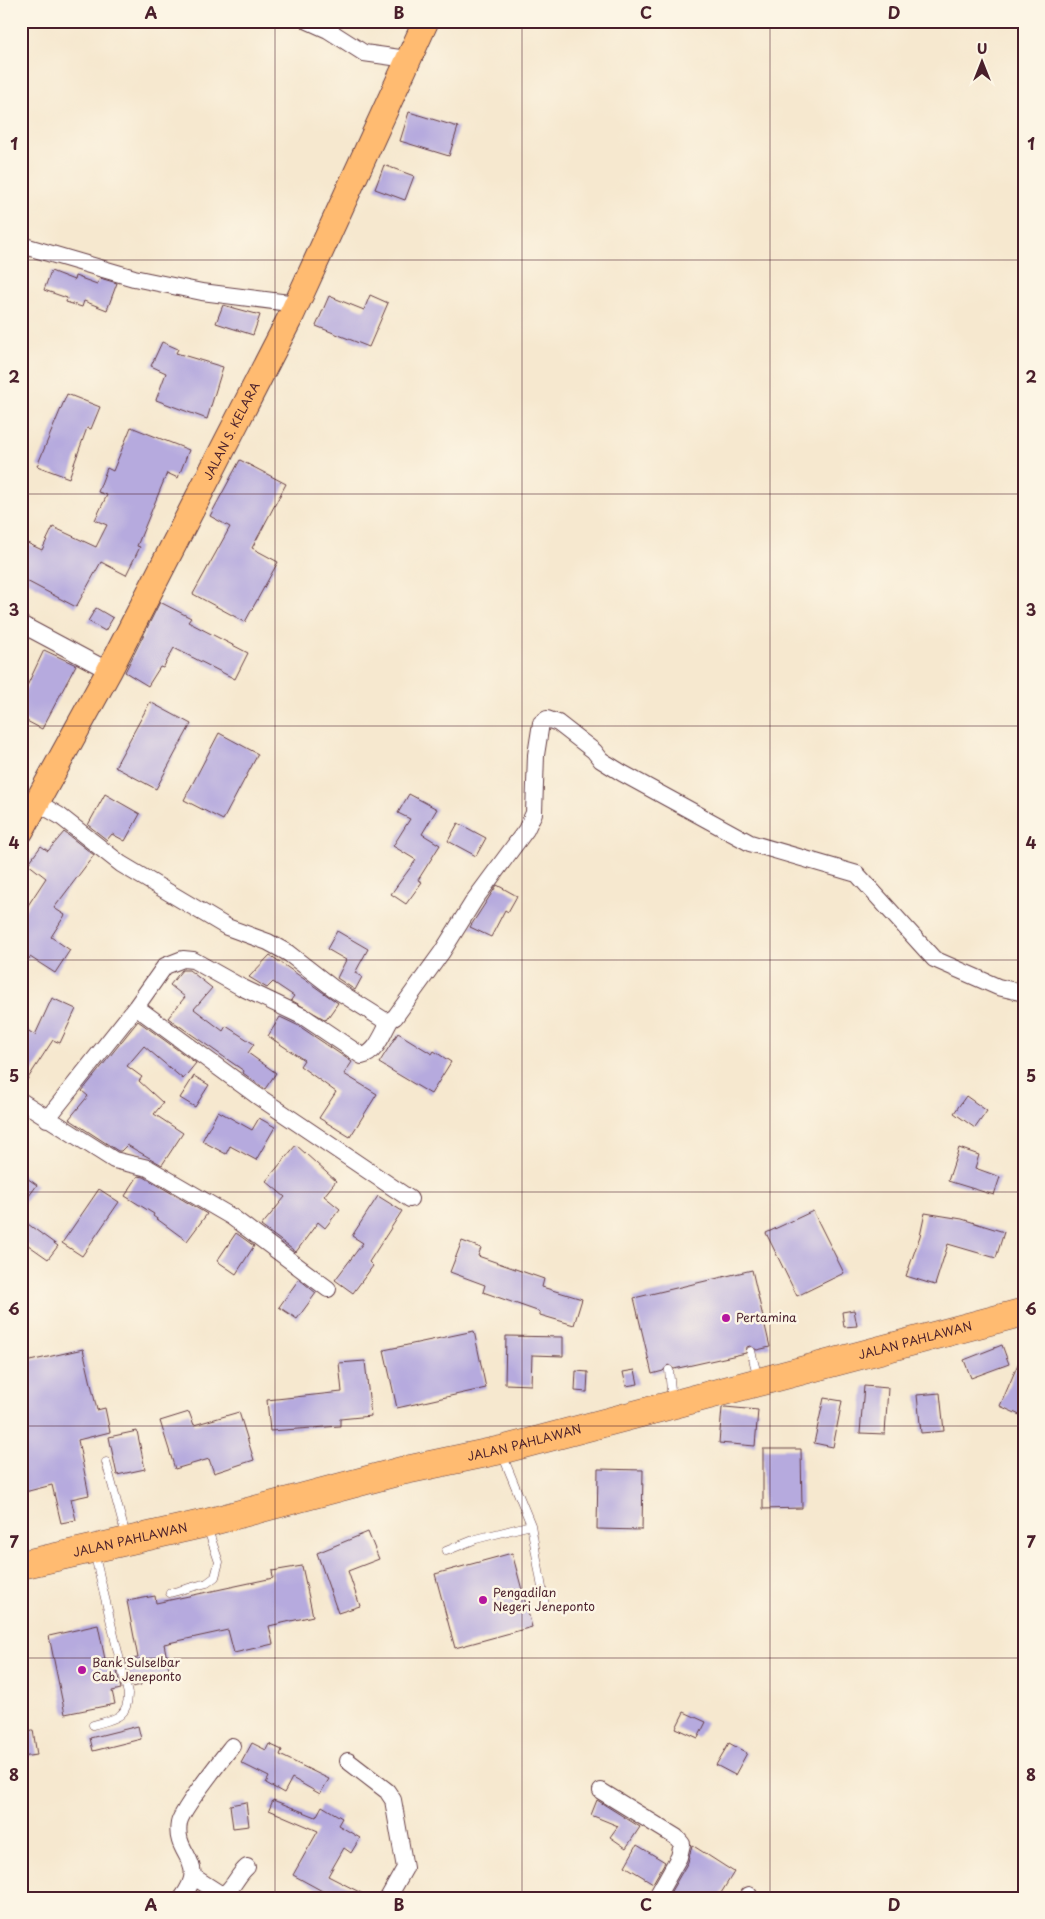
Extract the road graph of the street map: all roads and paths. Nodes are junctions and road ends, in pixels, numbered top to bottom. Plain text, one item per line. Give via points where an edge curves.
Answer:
1 (308, 21) edge
2 (426, 21) edge
3 (407, 58) junction
4 (21, 245) edge
5 (297, 304) junction
6 (21, 624) edge
7 (109, 671) junction
8 (38, 803) junction
9 (21, 831) edge
10 (1024, 993) edge
11 (136, 1007) junction
12 (390, 1021) junction
13 (21, 1102) edge
14 (47, 1118) junction
15 (410, 1199) dead end
16 (328, 1289) dead end
17 (1024, 1312) edge
18 (752, 1351) dead end
19 (669, 1370) dead end
20 (759, 1382) junction
21 (672, 1404) junction
22 (500, 1450) junction
23 (106, 1462) dead end
24 (206, 1523) junction
25 (531, 1525) junction
26 (127, 1540) junction
27 (94, 1550) junction
28 (446, 1551) dead end
29 (21, 1565) edge
30 (170, 1593) dead end
31 (545, 1604) dead end
32 (93, 1725) dead end
33 (232, 1746) dead end
34 (348, 1761) dead end
35 (601, 1791) dead end
36 (247, 1868) dead end
37 (194, 1877) junction
38 (182, 1898) edge
39 (388, 1898) edge
40 (656, 1898) edge

1 - 3 street via 364,53
2 - 3 main road, JALAN S. KELARA
3 - 5 main road, JALAN S. KELARA
4 - 5 street via 143,280 202,292
5 - 7 main road, JALAN S. KELARA
6 - 7 street
7 - 8 main road, JALAN S. KELARA
8 - 9 main road, JALAN S. KELARA
8 - 12 street via 122,864 227,927 268,942 384,1022
10 - 12 street via 998,986 934,959 857,874 750,843 622,773 601,760 558,723 547,719 541,722 539,731 534,813 526,830
11 - 12 street via 165,966 183,959 193,960 304,1017 362,1056 376,1046
11 - 14 street
11 - 15 street via 256,1095
13 - 14 street
14 - 16 street via 114,1160 154,1171 232,1217
17 - 20 highway, JALAN PAHLAWAN
18 - 20 lane
19 - 21 lane
20 - 21 highway, JALAN PAHLAWAN
21 - 22 highway, JALAN PAHLAWAN
22 - 24 highway, JALAN PAHLAWAN via 401,1470
22 - 25 lane
23 - 26 lane
24 - 26 highway, JALAN PAHLAWAN
24 - 30 lane via 219,1562 215,1577 207,1583
25 - 28 lane via 476,1539
25 - 31 lane
26 - 27 highway, JALAN PAHLAWAN
27 - 29 highway, JALAN PAHLAWAN
27 - 32 lane via 128,1694 128,1706 115,1719
33 - 37 street via 179,1820 179,1837 191,1861
34 - 39 street via 387,1791 393,1800 405,1868
35 - 40 street via 676,1837 682,1844 679,1856
36 - 37 street via 222,1895
37 - 38 street

